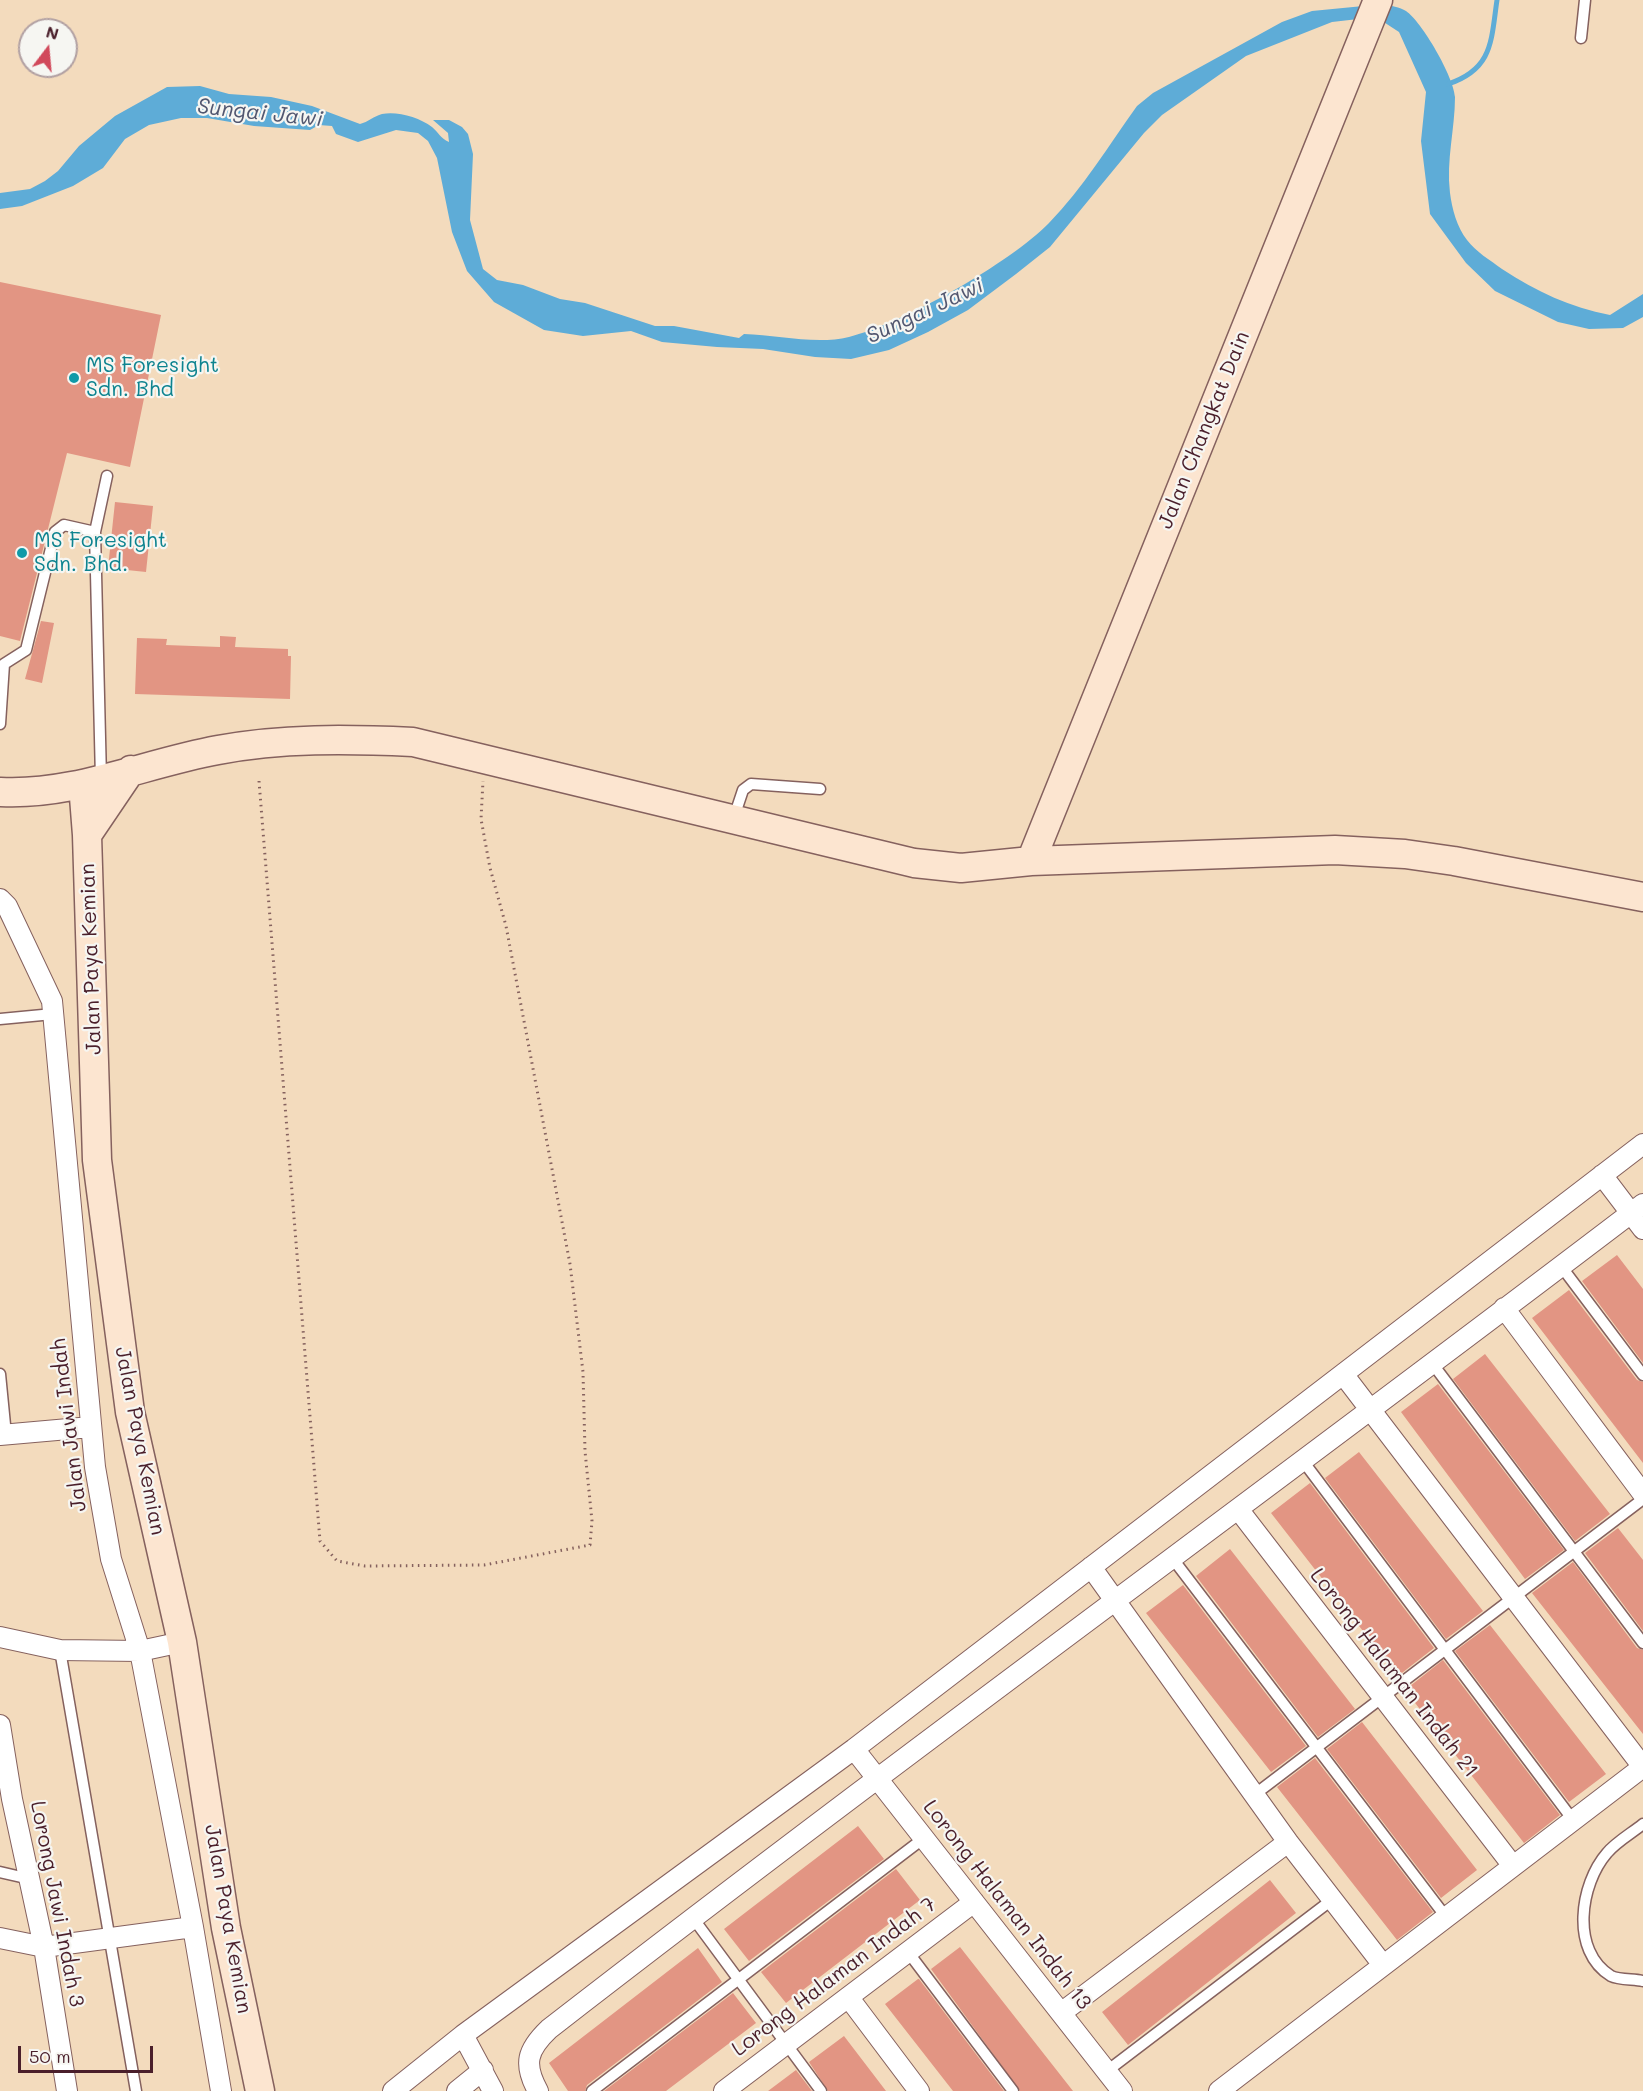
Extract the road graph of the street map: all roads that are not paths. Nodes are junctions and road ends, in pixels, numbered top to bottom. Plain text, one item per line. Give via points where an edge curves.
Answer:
1 (1377, 0) edge
2 (1585, 0) edge
3 (1581, 38) dead end
4 (107, 476) dead end
5 (95, 532) junction
6 (0, 724) edge
7 (131, 770) junction
8 (92, 782) junction
9 (820, 789) dead end
10 (0, 792) edge
11 (733, 820) junction
12 (87, 835) junction
13 (1031, 861) junction
14 (1643, 897) edge
15 (0, 899) edge
16 (53, 1014) junction
17 (0, 1019) edge
18 (1643, 1144) edge
19 (1602, 1175) junction
20 (1637, 1209) edge
21 (1643, 1229) edge
22 (1561, 1266) junction
23 (1504, 1308) junction
24 (1432, 1363) junction
25 (0, 1374) edge
26 (1343, 1374) junction
27 (1643, 1375) edge
28 (1370, 1410) junction
29 (91, 1427) junction
30 (3, 1435) edge
31 (1303, 1461) junction
32 (1643, 1494) edge
33 (1643, 1499) edge
34 (1238, 1509) junction
35 (1574, 1551) junction
36 (1173, 1559) junction
37 (1091, 1567) junction
38 (1513, 1598) junction
39 (1115, 1602) junction
40 (0, 1637) edge
41 (182, 1642) junction
42 (1643, 1643) edge
43 (60, 1650) junction
44 (1445, 1650) junction
45 (140, 1651) junction
46 (1383, 1697) junction
47 (0, 1725) edge
48 (1317, 1747) junction
49 (854, 1749) junction
50 (1643, 1767) edge
51 (876, 1778) junction
52 (1254, 1795) junction
53 (6, 1798) edge
54 (1573, 1820) junction
55 (1643, 1824) edge
56 (924, 1838) junction
57 (1288, 1842) junction
58 (1513, 1866) junction
59 (0, 1872) edge
60 (30, 1879) junction
61 (1333, 1899) junction
62 (974, 1902) junction
63 (1446, 1917) junction
64 (693, 1918) junction
65 (193, 1927) junction
66 (0, 1938) edge
67 (110, 1938) junction
68 (44, 1947) junction
69 (908, 1952) junction
70 (1383, 1965) junction
71 (738, 1979) junction
72 (1643, 1981) edge
73 (849, 1998) junction
74 (1061, 2013) junction
75 (464, 2035) junction
76 (785, 2044) junction
77 (483, 2070) junction
78 (1107, 2071) junction
79 (730, 2089) edge
80 (67, 2091) edge
81 (136, 2091) edge
82 (221, 2091) edge
83 (260, 2091) edge
84 (393, 2091) edge
85 (456, 2091) edge
86 (493, 2091) edge
87 (538, 2091) edge
88 (592, 2091) edge
89 (821, 2091) edge
90 (919, 2091) edge
91 (1013, 2091) edge
92 (1122, 2091) edge
93 (1219, 2091) edge

1 - 13 main road, Jalan Changkat Dain
2 - 3 lane
4 - 5 lane
5 - 6 lane via 64,525 55,532 26,650 4,664
5 - 8 lane
7 - 8 main road
7 - 11 main road via 219,750 277,742 413,742
7 - 12 main road
8 - 10 main road via 23,793
8 - 12 main road, Jalan Paya Kemian
9 - 11 lane via 751,784 743,790
11 - 13 main road via 914,863 961,868
12 - 41 main road, Jalan Paya Kemian via 97,1160 130,1412
13 - 14 main road via 1335,850 1454,861
15 - 16 street, Jalan Jawi Indah via 7,906 52,1001
16 - 17 lane
16 - 29 street, Jalan Jawi Indah
18 - 19 street
19 - 20 street
19 - 26 street
20 - 21 street
20 - 22 street
22 - 23 street
22 - 27 lane
23 - 24 street
23 - 32 street
24 - 28 street
24 - 35 lane
25 - 30 lane
26 - 28 street
26 - 37 street
28 - 31 street
28 - 38 street
29 - 30 street
29 - 45 street, Jalan Jawi Indah via 111,1559
31 - 34 street
31 - 44 lane
33 - 35 lane
34 - 36 street
34 - 46 street, Lorong Halaman Indah 21
35 - 38 lane
35 - 42 lane
36 - 39 street
36 - 48 lane
37 - 39 street
37 - 49 street
38 - 44 lane
38 - 50 street
39 - 51 street
39 - 52 street
40 - 43 street
41 - 45 street
41 - 83 main road, Jalan Paya Kemian via 226,1928
43 - 45 street
43 - 67 lane
44 - 46 lane
44 - 54 lane
45 - 65 street, Jalan Jawi Indah
46 - 48 lane
46 - 58 street, Lorong Halaman Indah 21
47 - 53 street, Lorong Jawi Indah 3
48 - 52 lane
48 - 63 lane
49 - 51 street, Lorong Halaman Indah 13
49 - 75 street
50 - 54 street
51 - 56 street, Lorong Halaman Indah 13
51 - 64 street
52 - 57 street
53 - 60 street, Lorong Jawi Indah 3
54 - 58 street
55 - 72 lane via 1607,1852 1591,1878 1582,1920 1591,1954 1612,1977
56 - 62 street, Lorong Halaman Indah 13
56 - 71 lane
57 - 61 street
57 - 74 street
58 - 63 street
59 - 60 lane
60 - 68 street, Lorong Jawi Indah 3
61 - 70 street
61 - 78 lane
62 - 69 street, Lorong Halaman Indah 7
62 - 74 street, Lorong Halaman Indah 13
63 - 70 street
64 - 71 lane
64 - 87 street via 538,2040 530,2056 528,2074
65 - 67 street
65 - 82 street, Jalan Jawi Indah
66 - 68 street
67 - 68 street
67 - 81 lane
68 - 80 street, Lorong Jawi Indah 3
69 - 73 street, Lorong Halaman Indah 7
69 - 91 lane
70 - 93 street
71 - 76 lane
71 - 88 lane
73 - 76 street, Lorong Halaman Indah 7
73 - 90 street
74 - 78 street, Lorong Halaman Indah 13
75 - 77 street
75 - 84 street
76 - 79 street, Lorong Halaman Indah 7
76 - 89 lane
77 - 85 street
77 - 86 street
78 - 92 street, Lorong Halaman Indah 13

